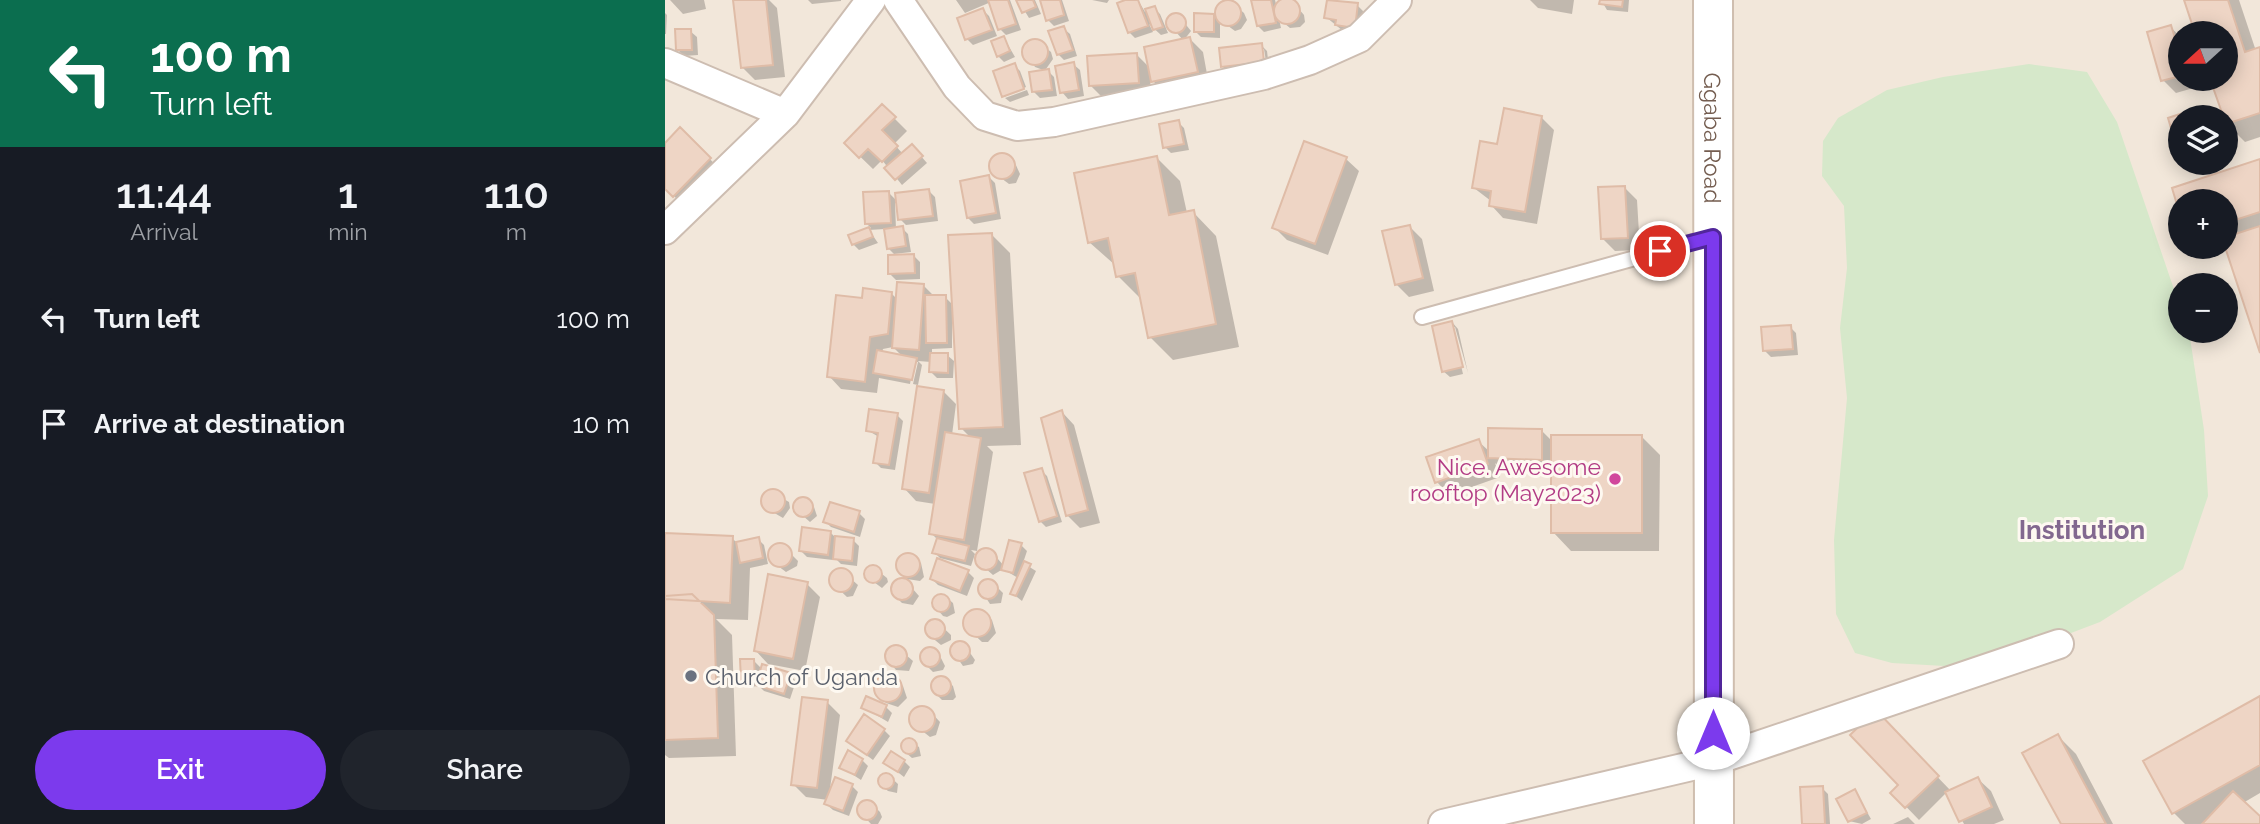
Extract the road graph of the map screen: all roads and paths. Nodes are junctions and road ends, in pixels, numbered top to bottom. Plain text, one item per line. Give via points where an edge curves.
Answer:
1 (871, 0) edge
2 (898, 0) edge
3 (1397, 0) edge
4 (1713, 0) edge
5 (665, 63) edge
6 (785, 114) junction
7 (665, 230) edge
8 (1713, 237) junction
9 (1422, 317) dead end
10 (2059, 645) dead end
11 (1713, 761) junction
12 (1443, 824) edge
13 (1714, 824) edge

1 - 6 street
2 - 3 street via 957,87 985,116 1017,126 1264,75 1310,60 1359,38
4 - 8 main road, Ggaba Road
5 - 6 street
6 - 7 street
8 - 9 lane
8 - 11 main road, Ggaba Road
10 - 11 street
11 - 12 street
11 - 13 main road, Ggaba Road

